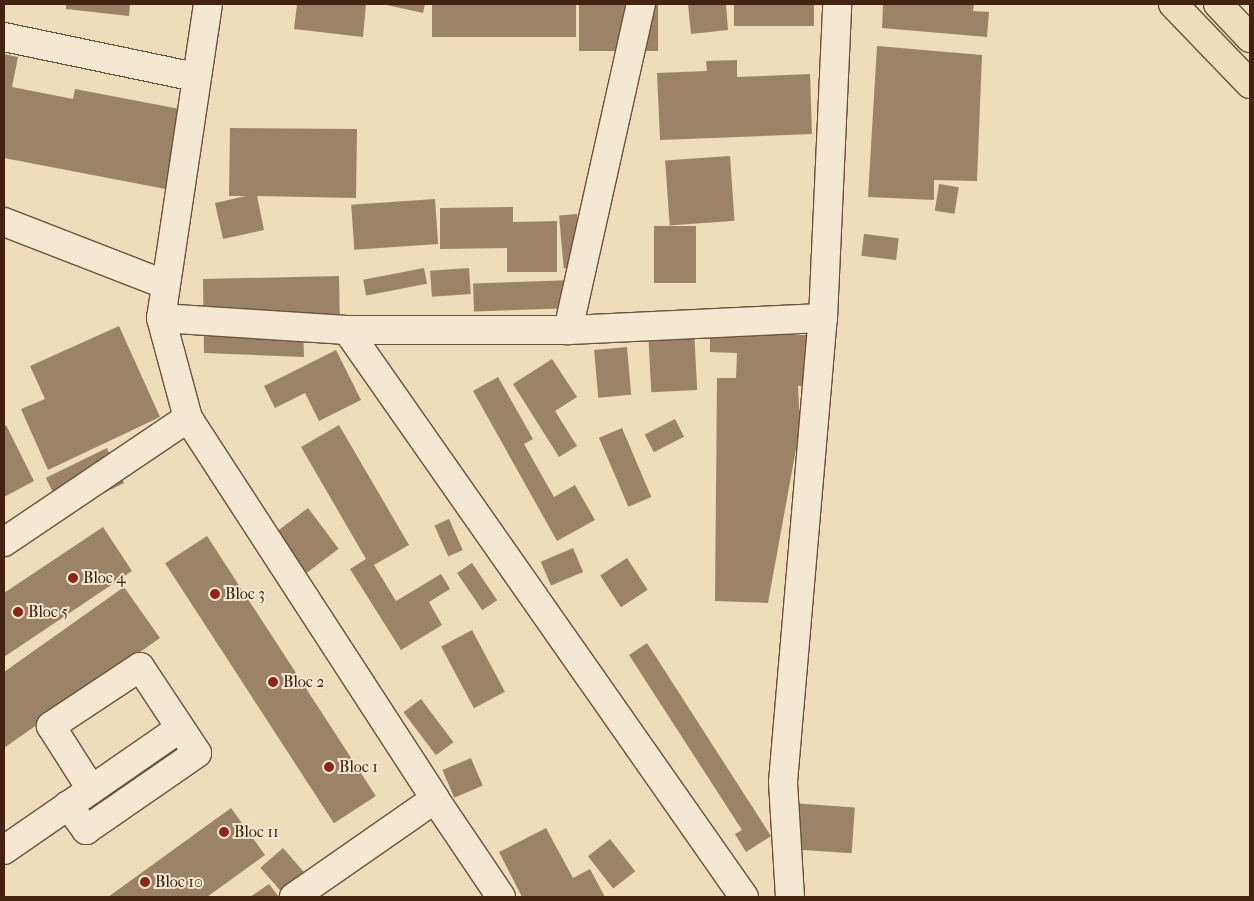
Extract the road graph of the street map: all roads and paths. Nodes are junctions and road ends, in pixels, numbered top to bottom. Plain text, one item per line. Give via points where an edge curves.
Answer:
1 (208, 4) edge
2 (641, 4) edge
3 (837, 4) edge
4 (1173, 4) edge
5 (1218, 4) edge
6 (4, 37) edge
7 (1250, 38) edge
8 (196, 77) junction
9 (1250, 84) edge
10 (4, 222) edge
11 (164, 284) junction
12 (161, 318) junction
13 (823, 318) junction
14 (347, 330) junction
15 (568, 330) junction
16 (188, 418) junction
17 (4, 542) edge
18 (180, 728) junction
19 (91, 789) junction
20 (435, 799) junction
21 (68, 805) junction
22 (4, 850) edge
23 (294, 897) edge
24 (501, 897) edge
25 (744, 897) edge
26 (790, 897) edge

1 - 8 street
2 - 15 street
3 - 13 street
4 - 9 main road
5 - 7 main road
6 - 8 street
8 - 11 street
10 - 11 street
11 - 12 street
12 - 14 street
12 - 16 street
13 - 15 street
13 - 26 street via 783,782
14 - 15 street
14 - 25 street
16 - 17 street
16 - 20 street
18 - 19 street
18 - 19 street via 140,667 50,726
18 - 21 street via 197,753 86,830
19 - 21 street
20 - 23 street
20 - 24 street
21 - 22 street

